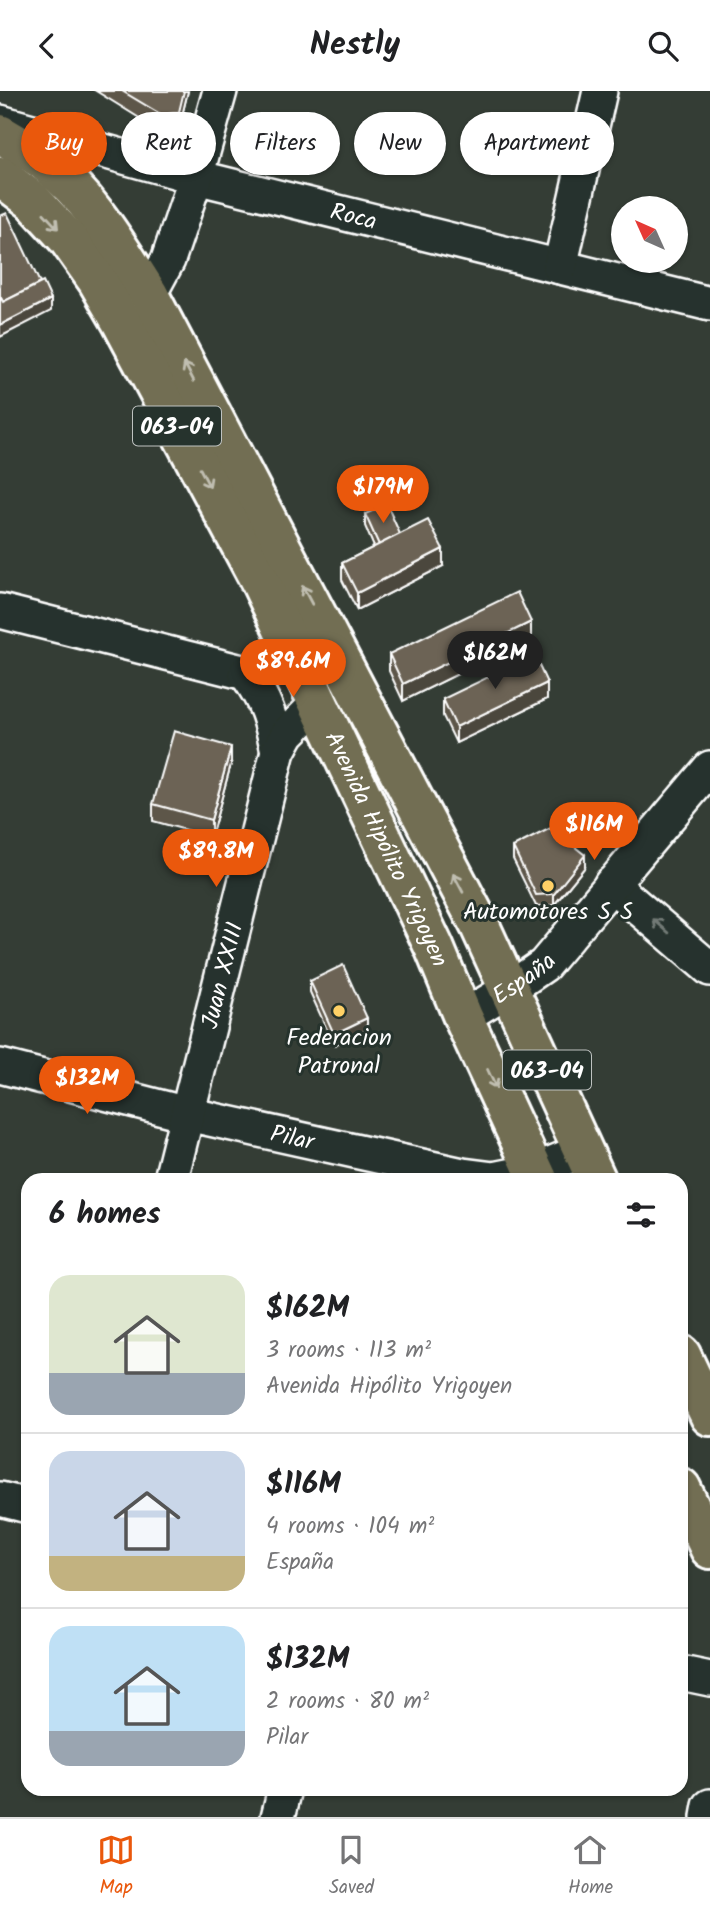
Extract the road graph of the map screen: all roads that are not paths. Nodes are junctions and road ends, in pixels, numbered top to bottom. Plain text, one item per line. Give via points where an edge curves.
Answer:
1 (220, 91) edge
2 (600, 91) edge
3 (0, 122) edge
4 (0, 134) edge
5 (0, 176) edge
6 (196, 177) junction
7 (560, 267) junction
8 (149, 295) junction
9 (710, 304) edge
10 (0, 611) edge
11 (295, 655) junction
12 (246, 673) junction
13 (318, 703) junction
14 (278, 751) junction
15 (710, 768) edge
16 (611, 884) junction
17 (710, 969) edge
18 (509, 989) junction
19 (463, 1017) junction
20 (0, 1066) edge
21 (187, 1114) junction
22 (590, 1165) edge
23 (173, 1173) edge
24 (454, 1173) edge
25 (535, 1173) edge
26 (547, 1173) edge
27 (688, 1370) edge
28 (710, 1416) edge
29 (0, 1499) edge
30 (688, 1503) edge
31 (21, 1504) edge
32 (710, 1549) edge
33 (688, 1674) edge
34 (710, 1679) edge
35 (283, 1796) edge
36 (710, 1806) edge
37 (278, 1817) edge
38 (708, 1817) edge

1 - 6 street
2 - 7 street
3 - 6 street, Roca
4 - 8 main road, Avenida Hipólito Yrigoyen / 063-04 via 46,162 73,188
5 -> 11 main road, Avenida Hipólito Yrigoyen / 063-04 via 33,201 97,279 260,581
6 - 7 street, Roca
6 - 8 street via 168,260
7 - 9 street, Roca
18 -> 8 main road, Avenida Hipólito Yrigoyen / 063-04 via 481,926
10 - 12 street
11 - 12 street via 269,671
11 - 13 main road, Avenida Hipólito Yrigoyen / 063-04
12 - 14 street via 270,714
13 - 14 street, Juan XXIII via 288,733
13 - 19 main road, Avenida Hipólito Yrigoyen / 063-04
14 - 21 street, Juan XXIII
15 - 16 street, España
17 -> 16 street
16 - 18 street, España via 544,965
18 - 19 street, España
18 - 22 main road, Avenida Hipólito Yrigoyen / 063-04
19 -> 25 main road, Avenida Hipólito Yrigoyen / 063-04
20 - 21 street, Pilar
21 - 23 street, Juan XXIII
21 - 24 street, Pilar
22 - 26 street, Pilar
27 - 28 main road
29 - 31 street
30 - 32 main road
33 - 34 street
35 - 37 street
36 - 38 street

